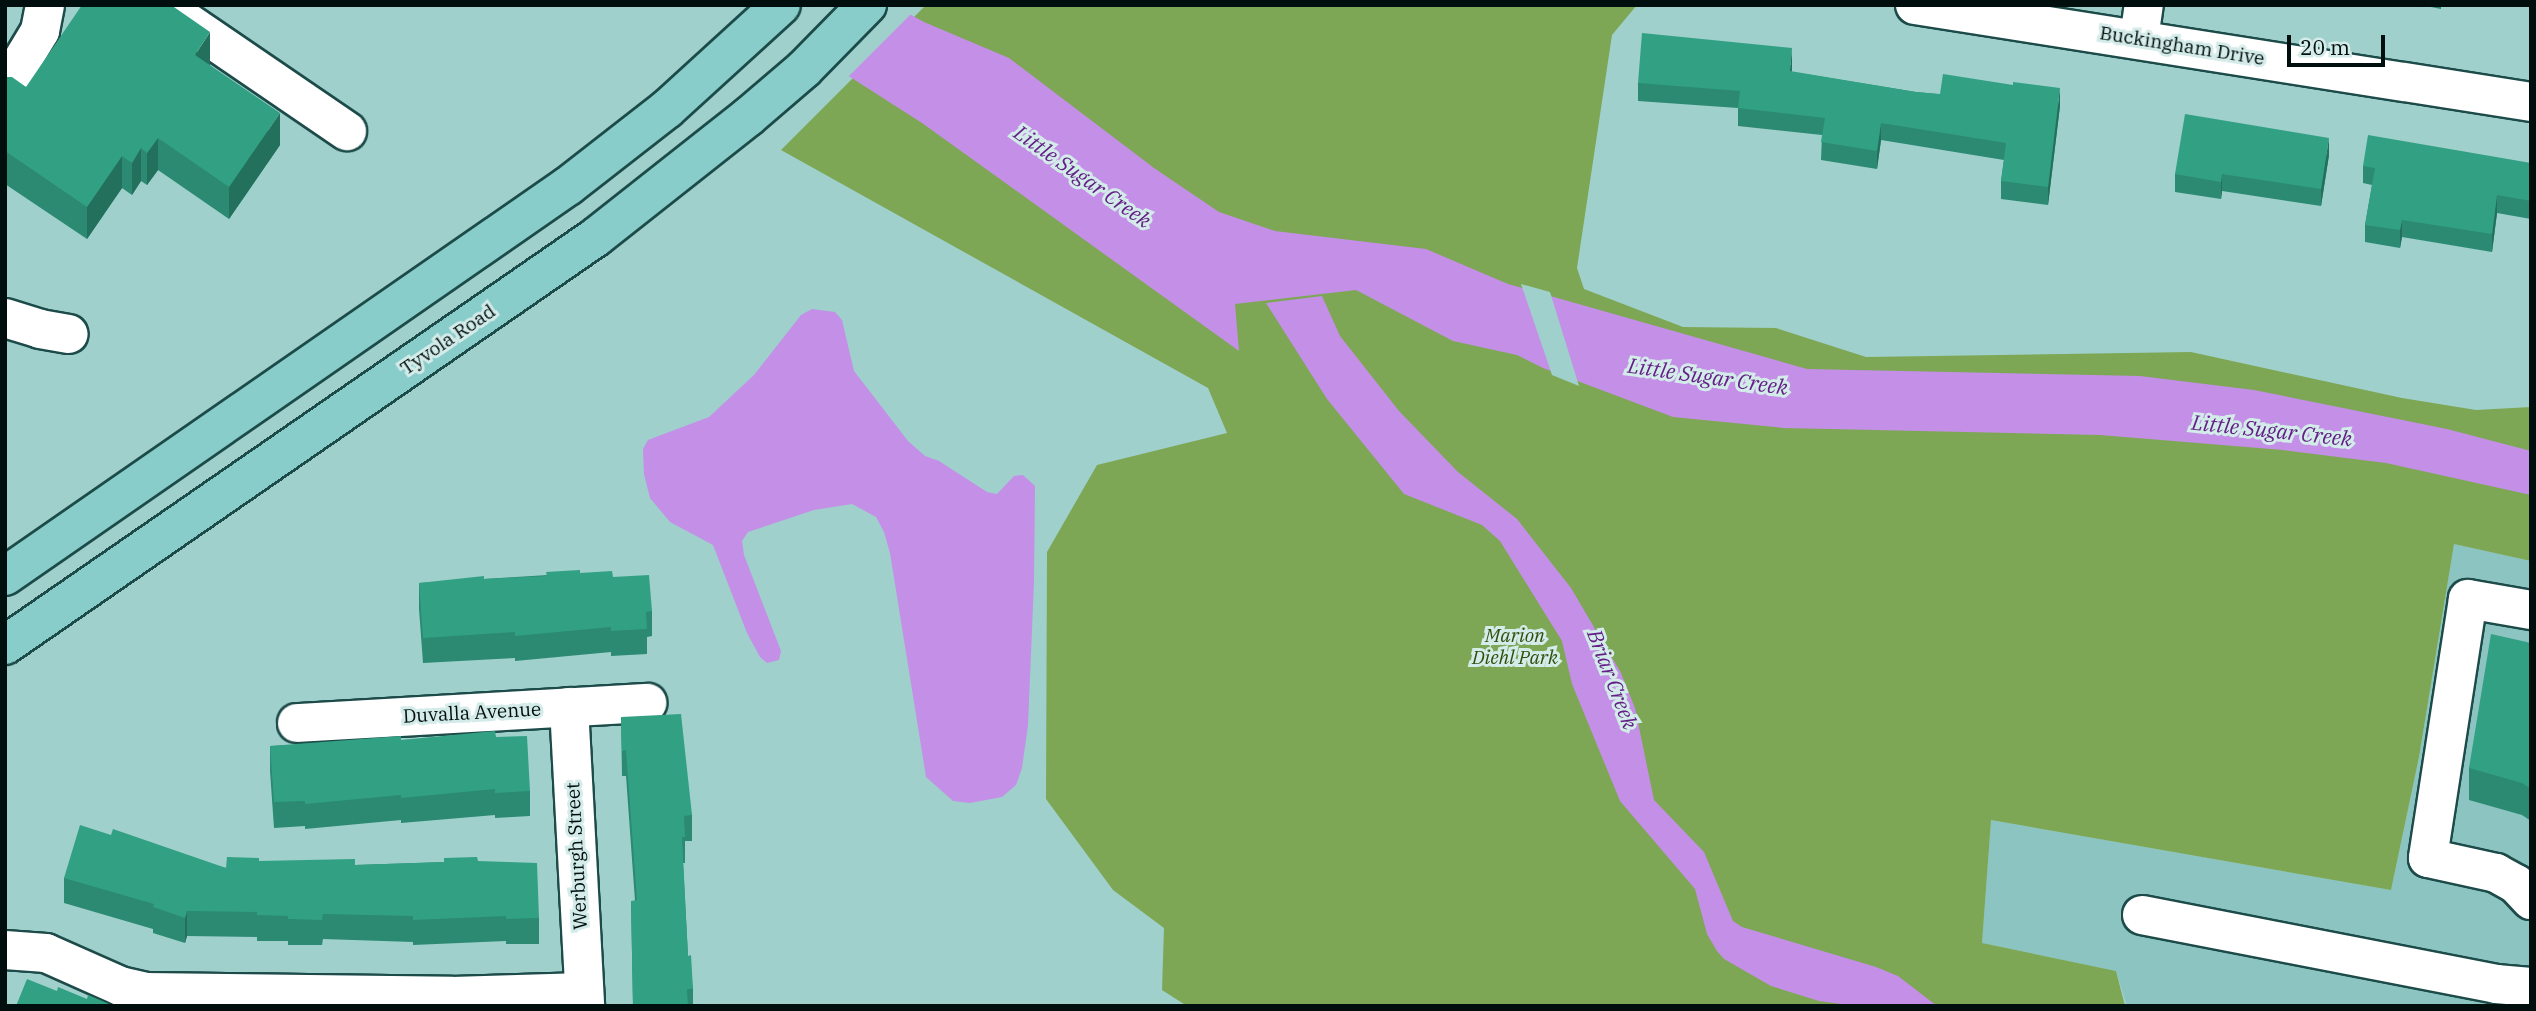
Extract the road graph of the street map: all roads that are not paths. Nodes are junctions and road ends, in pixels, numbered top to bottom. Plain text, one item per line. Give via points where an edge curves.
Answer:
1 (45, 5) edge
2 (162, 5) edge
3 (781, 5) edge
4 (867, 5) edge
5 (1915, 5) edge
6 (2141, 22) edge
7 (5, 89) edge
8 (2531, 102) edge
9 (347, 131) dead end
10 (5, 318) edge
11 (69, 334) dead end
12 (5, 576) edge
13 (2531, 610) edge
14 (5, 645) edge
15 (647, 703) dead end
16 (569, 707) junction
17 (297, 723) dead end
18 (2531, 900) edge
19 (2142, 915) dead end
20 (5, 950) edge
21 (2531, 987) edge
22 (584, 999) edge

1 - 7 street via 40,31
2 - 9 street
3 - 12 main road via 629,140 493,240
4 - 14 main road, Tyvola Road via 748,117 596,237
5 - 6 street, Buckingham Drive
6 - 8 street, Buckingham Drive
10 - 11 street
13 - 18 street via 2468,599 2428,858 2497,873
15 - 16 street, Duvalla Avenue
16 - 17 street, Duvalla Avenue
16 - 22 street, Werburgh Street
19 - 21 street
20 - 22 street via 46,953 120,986 145,992

